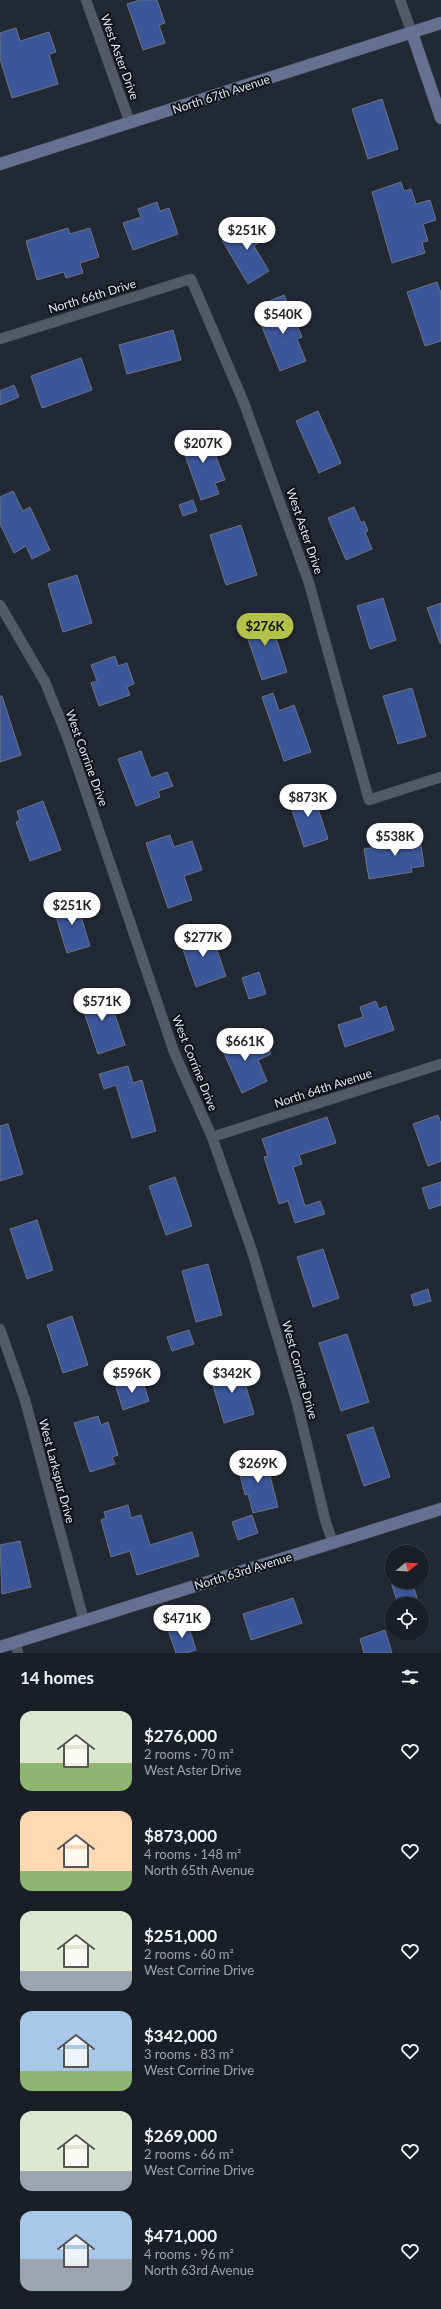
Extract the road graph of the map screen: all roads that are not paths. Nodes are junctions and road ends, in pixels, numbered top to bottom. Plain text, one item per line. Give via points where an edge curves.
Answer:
1 (86, 0) edge
2 (400, 0) edge
3 (441, 24) edge
4 (412, 33) junction
5 (441, 118) edge
6 (130, 123) junction
7 (0, 164) edge
8 (191, 279) joint
9 (0, 339) edge
10 (0, 605) edge
11 (441, 777) edge
12 (441, 1064) edge
13 (212, 1137) junction
14 (0, 1329) edge
15 (441, 1509) edge
16 (332, 1543) junction
17 (84, 1621) junction
18 (0, 1646) edge
19 (17, 1647) edge

1 - 6 street, West Aster Drive
2 - 4 street
3 - 4 street, North 67th Avenue
4 - 5 street
4 - 6 street, North 67th Avenue
6 - 7 street, North 67th Avenue
8 - 9 street, North 66th Drive
8 - 11 street, West Aster Drive via 244,403 309,583 369,800
10 - 13 street, West Corrine Drive via 45,682 68,739 174,1052
12 - 13 street, North 64th Avenue
13 - 16 street, West Corrine Drive via 252,1251 297,1403
14 - 17 street, West Larkspur Drive via 25,1400
15 - 16 street, North 63rd Avenue
16 - 17 street, North 63rd Avenue
17 - 19 street, North 63rd Avenue
18 - 19 street, North 63rd Avenue

